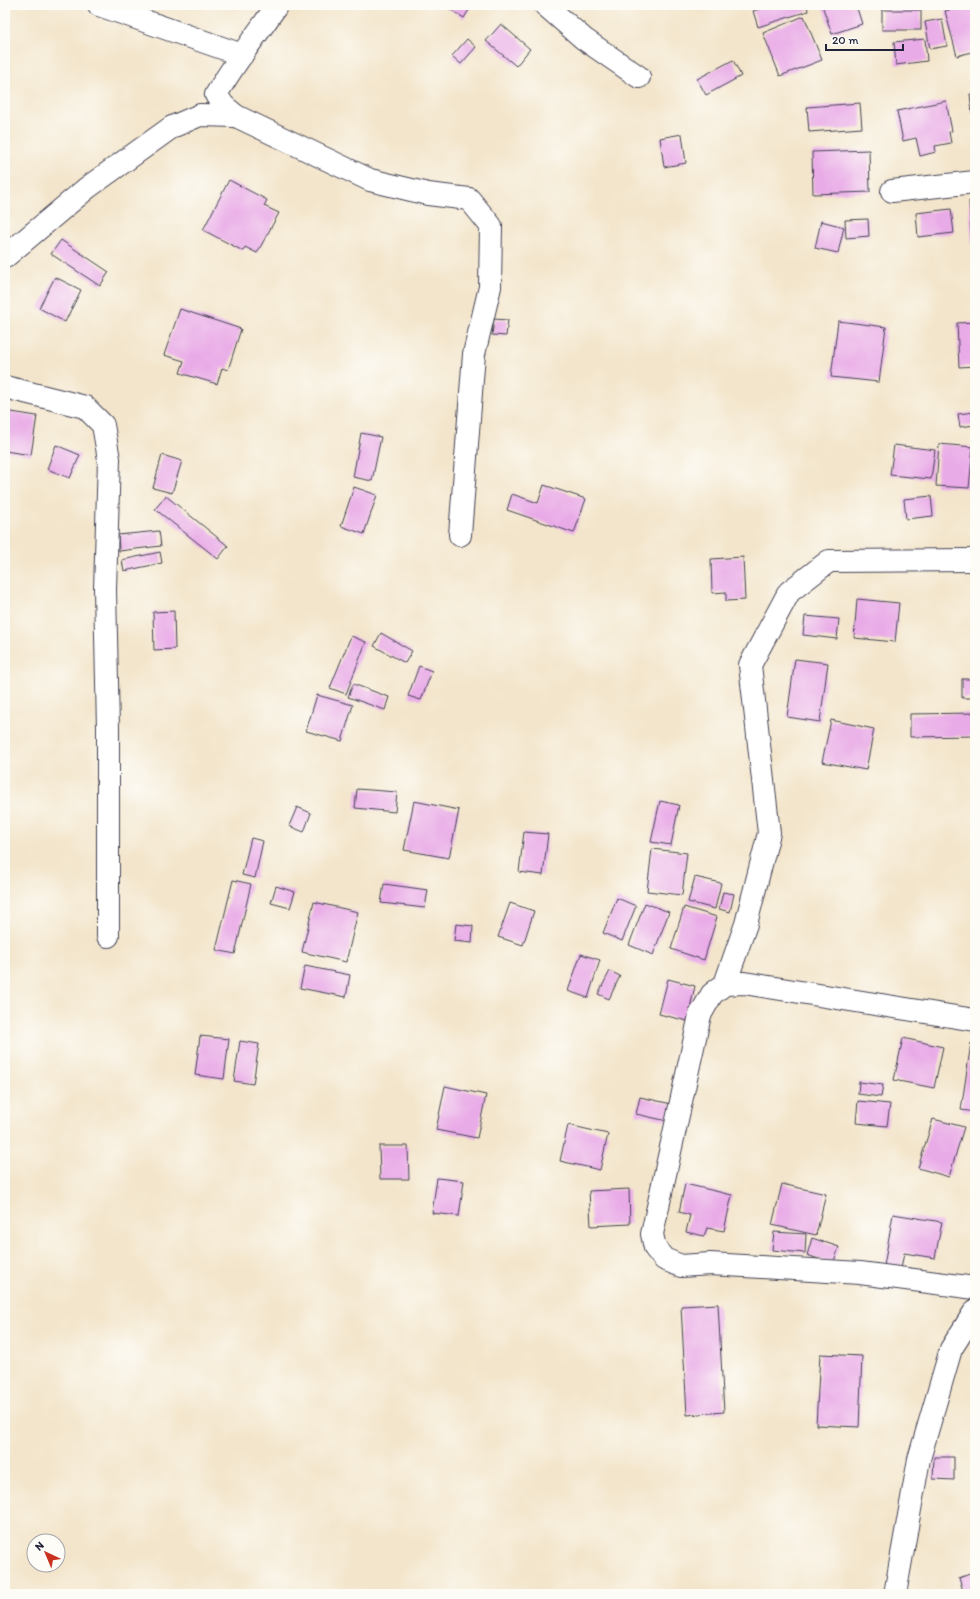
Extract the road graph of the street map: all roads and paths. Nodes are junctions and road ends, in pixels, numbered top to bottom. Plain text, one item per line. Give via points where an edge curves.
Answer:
1 (99, 5) edge
2 (277, 5) edge
3 (545, 5) edge
4 (242, 55) junction
5 (639, 78) dead end
6 (236, 116) junction
7 (975, 182) edge
8 (892, 191) dead end
9 (5, 257) edge
10 (5, 387) edge
11 (460, 535) dead end
12 (975, 560) edge
13 (108, 936) dead end
14 (725, 984) junction
15 (975, 1020) edge
16 (975, 1288) edge
17 (975, 1311) edge
18 (896, 1594) edge

1 - 4 street
2 - 4 street
3 - 5 street via 584,39
4 - 6 street via 216,95
6 - 9 street via 200,114 172,127 87,188
6 - 11 street via 370,180 428,194 469,199 491,226 490,287 474,354
7 - 8 street
10 - 13 street via 85,407 103,425 109,459 105,589
12 - 14 street via 829,561 789,592 750,665 769,833 746,924
14 - 15 street via 744,983
14 - 16 street via 712,994 700,1015 656,1213 652,1234 655,1248 664,1259 681,1266 710,1264 860,1273
17 - 18 street via 951,1349 919,1459

